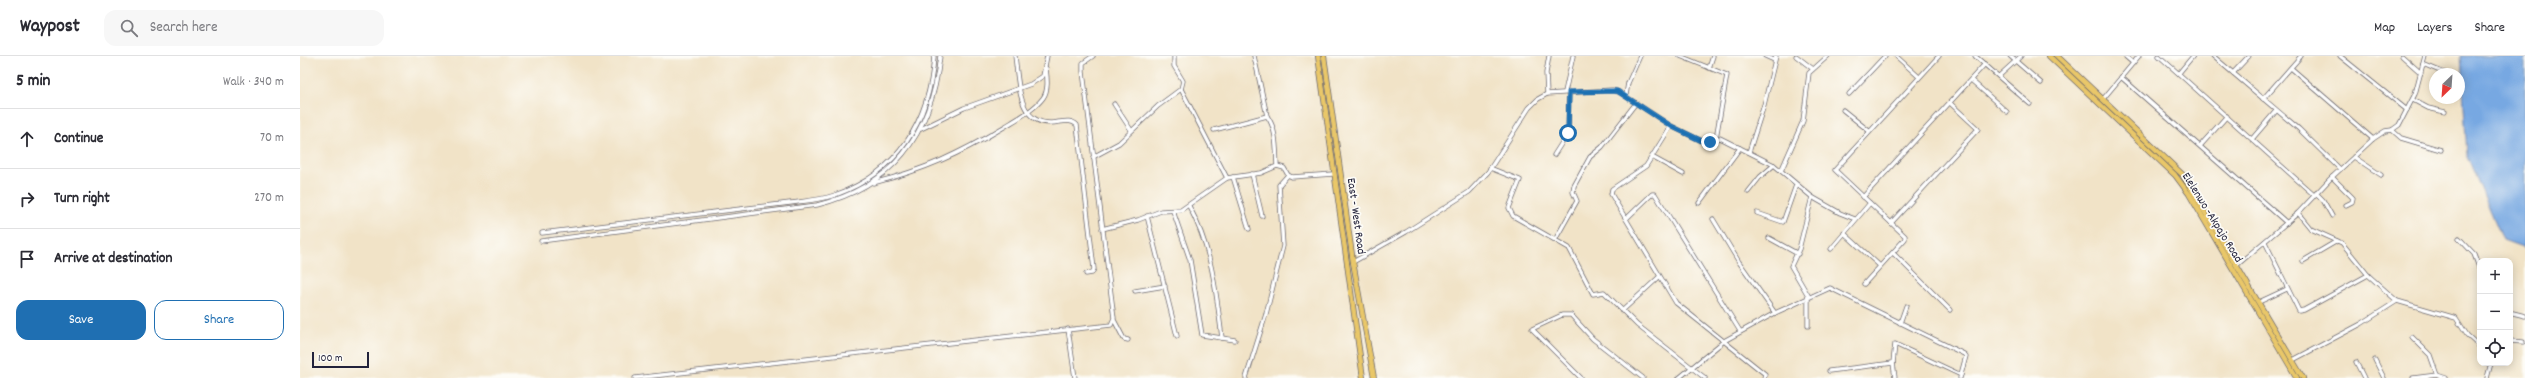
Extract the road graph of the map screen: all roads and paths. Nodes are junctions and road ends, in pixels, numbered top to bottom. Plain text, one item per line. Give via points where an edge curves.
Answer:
1 (934, 56) edge
2 (940, 56) edge
3 (1015, 56) edge
4 (1047, 56) edge
5 (1093, 56) edge
6 (1174, 56) edge
7 (1254, 56) edge
8 (1318, 56) edge
9 (1324, 56) edge
10 (1549, 56) edge
11 (1573, 56) edge
12 (1640, 56) edge
13 (1681, 56) edge
14 (1713, 56) edge
15 (1765, 56) edge
16 (1796, 56) edge
17 (1828, 56) edge
18 (1885, 56) edge
19 (1896, 56) edge
20 (1939, 56) edge
21 (1975, 56) edge
22 (2010, 56) edge
23 (2022, 56) edge
24 (2049, 56) edge
25 (2057, 56) edge
26 (2125, 56) edge
27 (2139, 56) edge
28 (2159, 56) edge
29 (2193, 56) edge
30 (2213, 56) edge
31 (2249, 56) edge
32 (2301, 56) edge
33 (2340, 56) edge
34 (2402, 56) edge
35 (2425, 56) edge
36 (1775, 58) edge
37 (2016, 61) junction
38 (2133, 63) junction
39 (1985, 64) junction
40 (2423, 64) junction
41 (1046, 68) junction
42 (1709, 68) junction
43 (2291, 68) junction
44 (2433, 68) edge
45 (1813, 69) junction
46 (2178, 73) junction
47 (2421, 73) junction
48 (2233, 74) junction
49 (1998, 76) junction
50 (1919, 77) junction
51 (2121, 77) junction
52 (1971, 80) junction
53 (2041, 83) dead end
54 (1019, 89) junction
55 (1182, 89) junction
56 (1567, 92) junction
57 (1547, 94) junction
58 (1849, 94) dead end
59 (1626, 95) junction
60 (2103, 99) junction
61 (2263, 99) junction
62 (2413, 100) junction
63 (1636, 103) junction
64 (1950, 103) junction
65 (1114, 104) dead end
66 (2030, 104) dead end
67 (1843, 110) dead end
68 (2407, 110) junction
69 (2276, 111) junction
70 (1028, 112) junction
71 (2007, 112) dead end
72 (2445, 112) dead end
73 (1267, 116) junction
74 (2227, 116) junction
75 (1671, 126) junction
76 (921, 129) junction
77 (1131, 130) junction
78 (1214, 130) dead end
79 (2392, 130) junction
80 (1869, 131) junction
81 (1716, 138) junction
82 (2252, 139) junction
83 (2373, 139) junction
84 (2200, 146) junction
85 (1740, 148) junction
86 (2441, 150) dead end
87 (1749, 152) junction
88 (1554, 155) dead end
89 (1093, 157) junction
90 (1652, 157) junction
91 (2354, 157) junction
92 (1774, 165) junction
93 (1278, 166) junction
94 (1490, 168) junction
95 (2340, 169) junction
96 (1781, 171) junction
97 (1252, 174) junction
98 (1333, 174) junction
99 (1683, 174) dead end
100 (1288, 175) junction
101 (2381, 175) dead end
102 (1233, 177) junction
103 (2332, 177) junction
104 (1227, 178) junction
105 (870, 183) junction
106 (1796, 185) junction
107 (1748, 192) dead end
108 (2315, 195) junction
109 (1812, 197) junction
110 (1863, 197) junction
111 (1699, 203) dead end
112 (1870, 203) junction
113 (2346, 205) dead end
114 (1189, 206) junction
115 (1173, 211) junction
116 (1757, 213) dead end
117 (2298, 213) junction
118 (1147, 216) junction
119 (1262, 216) dead end
120 (2332, 216) dead end
121 (1626, 219) junction
122 (1713, 219) dead end
123 (1855, 219) junction
124 (2287, 222) junction
125 (1891, 223) junction
126 (1102, 229) junction
127 (1249, 229) dead end
128 (542, 233) dead end
129 (1844, 233) junction
130 (1769, 238) dead end
131 (2459, 238) dead end
132 (1555, 240) junction
133 (541, 241) dead end
134 (2337, 241) junction
135 (2265, 242) junction
136 (1831, 249) dead end
137 (1893, 252) junction
138 (1798, 254) junction
139 (2303, 261) dead end
140 (1353, 262) junction
141 (2477, 262) edge
142 (2237, 265) junction
143 (1880, 266) junction
144 (1086, 274) dead end
145 (2368, 275) junction
146 (1659, 277) junction
147 (1864, 284) dead end
148 (1165, 286) junction
149 (2287, 289) junction
150 (1135, 291) dead end
151 (1809, 297) junction
152 (2397, 301) junction
153 (2259, 302) junction
154 (1906, 306) dead end
155 (1950, 310) dead end
156 (1622, 311) junction
157 (1775, 313) junction
158 (2513, 313) dead end
159 (2525, 316) edge
160 (1114, 320) junction
161 (1900, 323) junction
162 (1808, 326) dead end
163 (1068, 329) junction
164 (1740, 331) junction
165 (1177, 336) dead end
166 (1222, 338) junction
167 (2412, 338) dead end
168 (1128, 340) dead end
169 (1235, 340) dead end
170 (1724, 341) junction
171 (2513, 341) edge
172 (2523, 342) dead end
173 (2477, 344) edge
174 (2293, 360) junction
175 (2375, 360) dead end
176 (2356, 362) dead end
177 (1893, 363) junction
178 (2490, 366) edge
179 (1692, 367) junction
180 (1829, 371) dead end
181 (2437, 375) junction
182 (1961, 376) edge
183 (635, 378) edge
184 (1075, 378) edge
185 (1246, 378) edge
186 (1363, 378) edge
187 (1374, 378) edge
188 (1581, 378) edge
189 (1643, 378) edge
190 (1679, 378) edge
191 (1705, 378) edge
192 (1764, 378) edge
193 (1894, 378) edge
194 (2297, 378) edge
195 (2303, 378) edge
196 (2364, 378) edge
197 (2384, 378) edge
198 (2413, 378) edge
199 (2446, 378) edge
200 (2487, 378) edge

1 - 128 street via 930,94 907,141 883,168 867,180 846,190 816,200 790,204
2 - 76 street via 934,96
3 - 54 street
4 - 41 street
5 - 89 street via 1083,63
6 - 55 street via 1174,66 1183,81
7 - 73 street
8 - 98 main road, East - West Road
9 - 140 main road, East - West Road
10 - 57 street via 1546,73
11 - 56 street
12 - 59 street via 1628,83
13 - 42 street
14 - 42 street
15 - 36 street
16 - 45 street
17 - 45 street
18 - 58 street
19 - 50 street
20 - 50 street
21 - 39 street
22 - 37 street
23 - 37 street
24 - 194 main road, Elelenwo -Akpajo Road via 2175,175 2189,194
25 - 60 main road, Elelenwo -Akpajo Road
26 - 38 street
27 - 38 street
28 - 46 street
29 - 46 street
30 - 48 street
31 - 48 street
32 - 43 street
33 - 68 street
34 - 47 street
35 - 40 street
36 - 87 street
37 - 49 street
37 - 53 street
38 - 51 street
39 - 49 street
39 - 52 street
40 - 44 street
40 - 47 street
41 - 54 street via 1040,78
41 - 70 street via 1044,97
42 - 81 street via 1727,76
43 - 61 street
43 - 83 street
45 - 96 street via 1807,82 1803,121
46 - 74 street
47 - 62 street
48 - 61 street
49 - 66 street
50 - 80 street
51 - 60 street
51 - 84 street
52 - 64 street
52 - 71 street
54 - 70 street
54 - 76 street via 964,108
55 - 77 street
55 - 104 street
56 - 57 street
56 - 59 street via 1612,90
56 - 88 street via 1568,133
57 - 94 street via 1529,108
59 - 63 street
60 - 142 main road, Elelenwo -Akpajo Road via 2184,175
61 - 69 street
62 - 68 street
62 - 72 street via 2428,108
63 - 75 street
63 - 132 street via 1602,147 1590,157 1574,186 1573,192 1577,202
64 - 110 street
64 - 125 street via 1978,129
65 - 77 street
67 - 80 street
68 - 79 street via 2402,121
69 - 82 street
69 - 95 street via 2299,129
70 - 105 street via 942,162 913,173
70 - 144 street via 1035,120 1047,124 1066,121 1077,125 1094,269 1092,273
73 - 78 street
73 - 93 street via 1271,122
74 - 82 street
74 - 84 street
75 - 81 street via 1704,142
75 - 90 street
76 - 105 street via 900,158
77 - 89 street via 1119,143
79 - 83 street via 2385,131
79 - 86 street via 2402,138
80 - 110 street via 1835,170
81 - 85 street
82 - 108 street
83 - 91 street
84 - 124 street
85 - 87 street
85 - 111 street
87 - 92 street
89 - 126 street
90 - 99 street
90 - 121 street via 1643,170 1611,191
91 - 95 street
91 - 101 street
92 - 96 street
92 - 107 street
93 - 97 street
93 - 100 street via 1284,168
94 - 132 street via 1520,180 1509,208 1511,215
94 - 140 street via 1475,187 1459,199
95 - 103 street
96 - 106 street
97 - 102 street
97 - 119 street
98 - 100 street
98 - 186 main road, East - West Road
100 - 185 street via 1279,185 1283,246
102 - 104 street
102 - 127 street
103 - 108 street
103 - 113 street via 2353,198 2352,202
104 - 114 street
105 - 133 street via 848,195 817,205
106 - 109 street
106 - 116 street via 1783,222
108 - 117 street
108 - 120 street via 2323,200
109 - 123 street
109 - 138 street
110 - 112 street
112 - 123 street
112 - 125 street
114 - 115 street
114 - 166 street via 1202,231 1209,254
115 - 118 street via 1161,211
115 - 166 street via 1190,260 1202,335
117 - 124 street
117 - 134 street via 2311,229
118 - 126 street
118 - 148 street
121 - 146 street
121 - 164 street via 1655,194
122 - 157 street via 1738,262
123 - 129 street
124 - 135 street
125 - 137 street via 1905,238
126 - 160 street
129 - 136 street
129 - 143 street
130 - 138 street
131 - 141 street via 2474,254
132 - 156 street via 1570,249 1594,294 1604,292
134 - 139 street
134 - 145 street via 2352,254
135 - 142 street
135 - 149 street
137 - 143 street
137 - 155 street
138 - 151 street via 1791,267
140 - 187 main road, East - West Road
142 - 153 main road, Elelenwo -Akpajo Road
143 - 147 street
145 - 149 street via 2302,311 2298,309
145 - 152 street
146 - 156 street
146 - 170 street via 1679,306
148 - 150 street
148 - 165 street
149 - 153 street
151 - 157 street
151 - 161 street via 1832,289
151 - 162 street
152 - 173 street via 2456,318 2466,334
152 - 174 street via 2361,324
153 - 174 main road, Elelenwo -Akpajo Road
154 - 161 street
156 - 179 street
157 - 164 street
158 - 159 street
160 - 163 street via 1107,326
160 - 168 street via 1124,339
161 - 182 street via 1964,354 1966,356
163 - 183 street
163 - 184 street
164 - 170 street
166 - 169 street
167 - 181 street via 2430,355
170 - 179 street
170 - 192 street via 1765,374
171 - 172 street
174 - 195 main road, Elelenwo -Akpajo Road
175 - 197 street
176 - 196 street
177 - 180 street
177 - 182 street via 1896,344
177 - 193 street
178 - 200 street
179 - 190 street
179 - 191 street
181 - 198 street
181 - 199 street
188 - 189 street via 1532,329 1562,314 1571,315 1593,339

